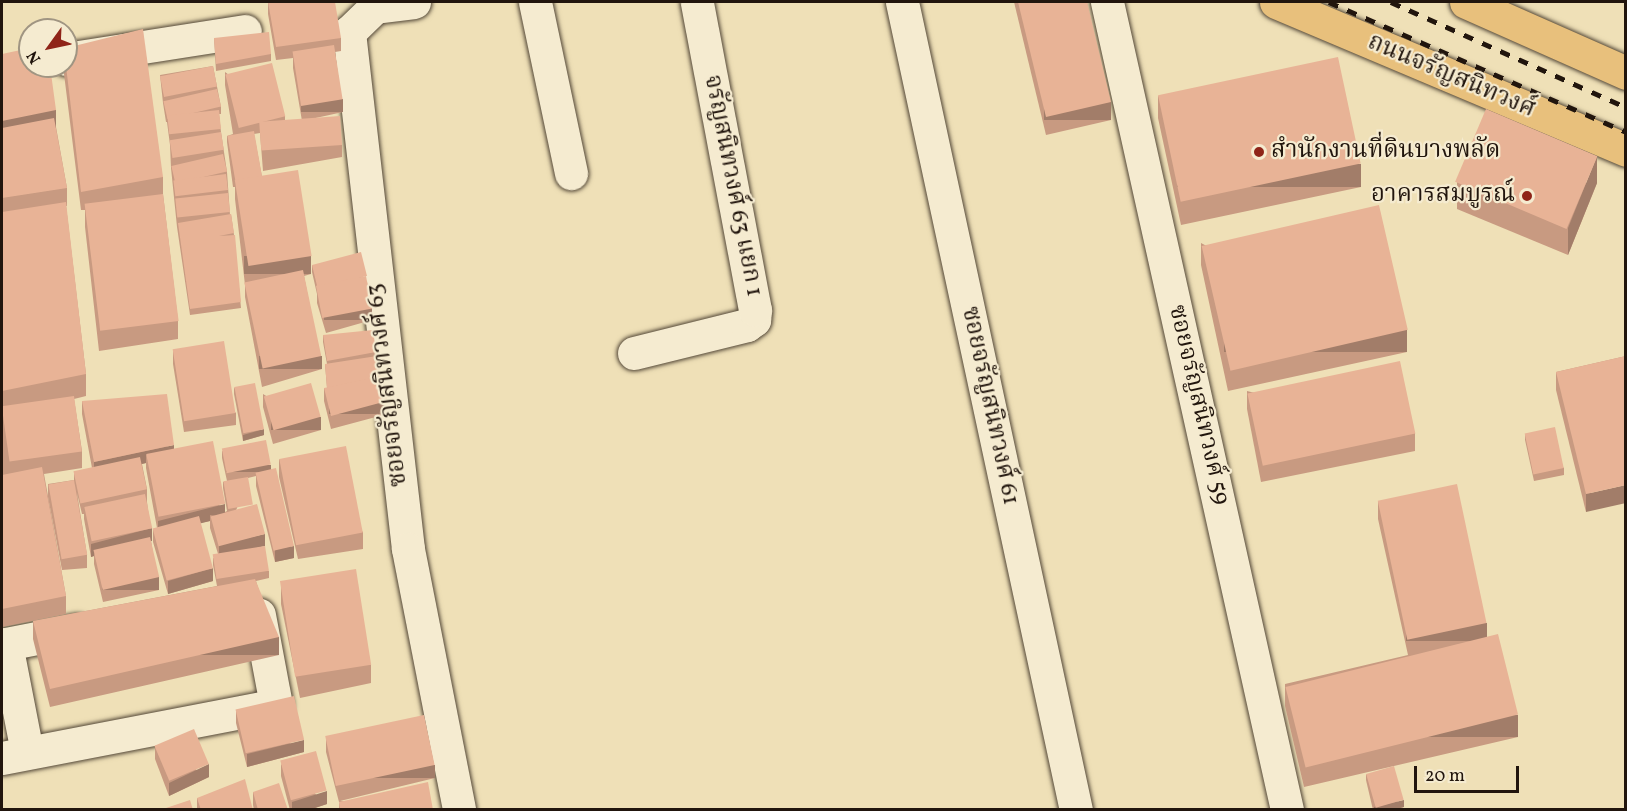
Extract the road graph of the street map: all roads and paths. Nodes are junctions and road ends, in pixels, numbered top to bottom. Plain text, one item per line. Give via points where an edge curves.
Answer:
1 (414, 2) edge
2 (535, 2) edge
3 (697, 2) edge
4 (902, 2) edge
5 (1107, 2) edge
6 (1276, 2) edge
7 (1466, 2) edge
8 (245, 31) dead end
9 (78, 57) edge
10 (1626, 73) edge
11 (1626, 150) edge
12 (571, 173) dead end
13 (634, 353) dead end
14 (232, 601) edge
15 (103, 625) edge
16 (4, 644) edge
17 (14, 755) edge
18 (459, 810) edge
19 (1076, 810) edge
20 (1287, 810) edge

1 - 18 street, ซอยจรัญสนิทวงศ์ 63 via 375,7 350,32 408,549
2 - 12 street
3 - 13 street, จรัญสนิทวงศ์ 63 แยก 1 via 755,310 747,325
4 - 19 street, ซอยจรัญสนิทวงศ์ 61
5 - 20 street, ซอยจรัญสนิทวงศ์ 59
6 - 11 main road, ถนนจรัญสนิทวงศ์
7 - 10 main road
8 - 9 street
14 - 17 street via 255,597 276,705
15 - 16 street
16 - 17 street

